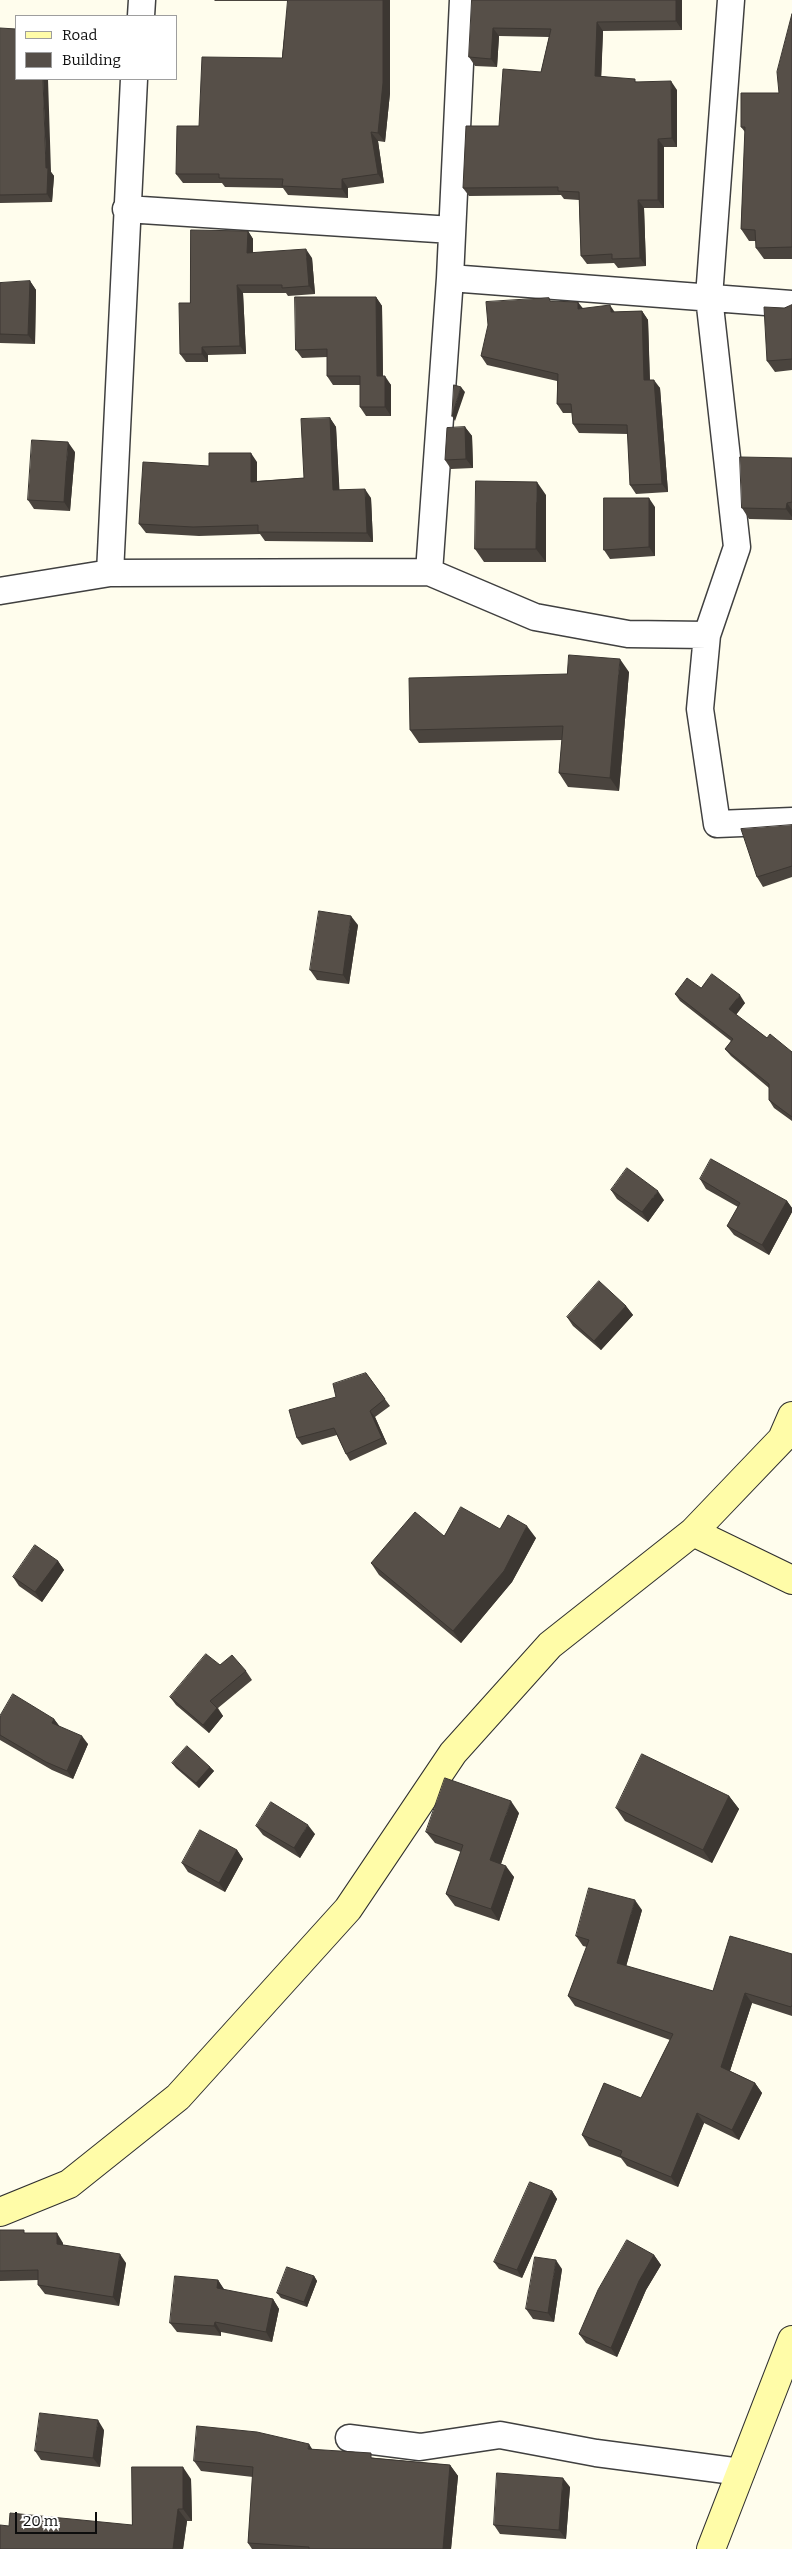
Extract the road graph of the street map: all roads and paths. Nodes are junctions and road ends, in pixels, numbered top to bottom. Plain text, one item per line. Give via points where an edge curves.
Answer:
1 (142, 0) edge
2 (463, 0) edge
3 (731, 0) edge
4 (140, 15) edge
5 (134, 80) edge
6 (126, 210) junction
7 (452, 230) junction
8 (450, 278) junction
9 (709, 298) junction
10 (792, 304) edge
11 (110, 572) junction
12 (429, 572) junction
13 (0, 591) edge
14 (707, 635) junction
15 (792, 821) edge
16 (792, 1416) edge
17 (693, 1532) junction
18 (792, 1580) edge
19 (0, 2212) edge
20 (792, 2340) edge
21 (350, 2438) dead end
22 (741, 2472) junction
23 (712, 2549) edge

1 - 4 street
2 - 7 street
3 - 9 street
5 - 6 street
6 - 7 street
6 - 11 street
7 - 8 street
8 - 9 street
8 - 12 street
9 - 10 street
9 - 14 street via 737,547
11 - 12 street
11 - 13 street
12 - 14 street via 535,618 628,634
14 - 15 street via 700,709 717,824
16 - 17 street via 782,1438
17 - 18 street
17 - 19 street via 550,1645 453,1754 348,1909 178,2097 69,2184
20 - 22 street
21 - 22 street via 420,2447 500,2435 596,2453
22 - 23 street

